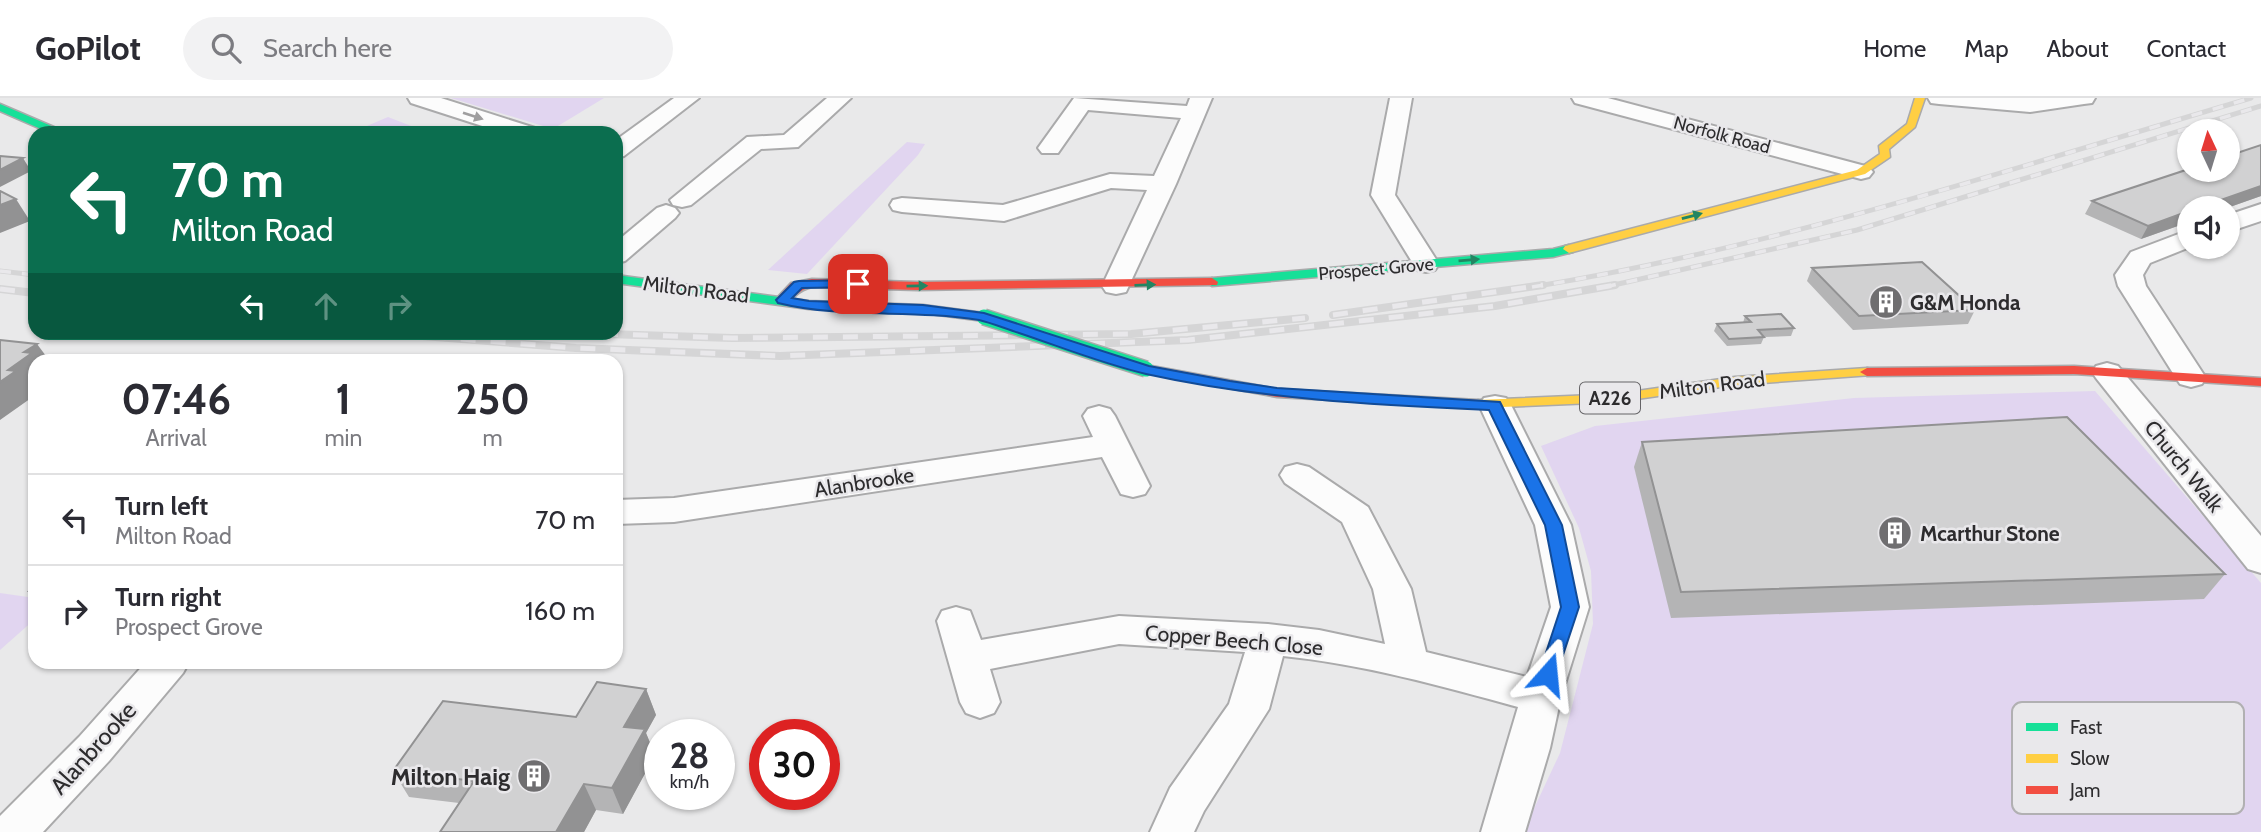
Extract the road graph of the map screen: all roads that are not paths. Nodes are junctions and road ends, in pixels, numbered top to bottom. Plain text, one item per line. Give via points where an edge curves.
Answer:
1 (419, 98) edge
2 (688, 98) edge
3 (840, 98) edge
4 (1401, 98) edge
5 (1583, 98) edge
6 (1660, 98) edge
7 (1920, 98) edge
8 (1939, 98) edge
9 (2084, 98) edge
10 (1083, 100) edge
11 (1197, 106) edge
12 (0, 107) edge
13 (1643, 114) junction
14 (43, 126) edge
15 (505, 126) edge
16 (623, 146) edge
17 (1050, 148) dead end
18 (1861, 172) junction
19 (1164, 184) junction
20 (902, 205) dead end
21 (2261, 212) edge
22 (2240, 220) edge
23 (2177, 243) edge
24 (623, 249) edge
25 (1426, 264) junction
26 (623, 280) edge
27 (1116, 286) junction
28 (782, 300) junction
29 (2107, 372) junction
30 (2191, 378) junction
31 (2261, 382) edge
32 (1495, 405) junction
33 (1297, 475) dead end
34 (1133, 486) dead end
35 (623, 512) edge
36 (2261, 560) edge
37 (1268, 639) junction
38 (1409, 665) junction
39 (163, 669) edge
40 (1541, 697) junction
41 (980, 702) dead end
42 (14, 832) edge
43 (1172, 832) edge
44 (1503, 832) edge

1 -> 15 street
2 - 16 street
3 - 24 street via 790,142 755,142
4 - 25 street via 1383,195
5 - 13 street, Norfolk Road
6 - 13 street
7 - 18 main road via 1916,120 1897,140 1887,143 1885,155
8 - 9 street via 2030,105
10 - 11 street
10 - 17 street
11 - 19 street
12 - 14 main road
13 - 18 street, Norfolk Road
25 -> 18 main road, Prospect Grove via 1559,252
19 - 20 street via 1110,181 1004,213
19 - 27 street
21 - 22 street
23 - 30 street via 2140,258 2129,275
27 -> 25 main road, Prospect Grove
26 - 28 main road, Milton Road / A226
28 -> 27 main road, Prospect Grove via 796,286 813,283
28 - 32 main road, Milton Road / A226, bridge via 984,317 1146,369 1277,393
29 - 30 main road, Milton Road / A226
29 - 32 main road, Milton Road / A226 via 1892,370 1735,381 1616,398
29 - 36 street, Church Walk
30 - 31 main road, A226
32 - 40 street via 1553,525 1570,607
33 - 38 street via 1356,515 1392,589
34 - 35 street, Alanbrooke via 1105,430 674,510
37 - 38 street, Copper Beech Close
37 - 41 street, Copper Beech Close via 1119,630 961,640
37 - 43 street via 1248,709 1186,801
38 - 40 street, Copper Beech Close
39 - 42 street, Alanbrooke
40 - 44 street

